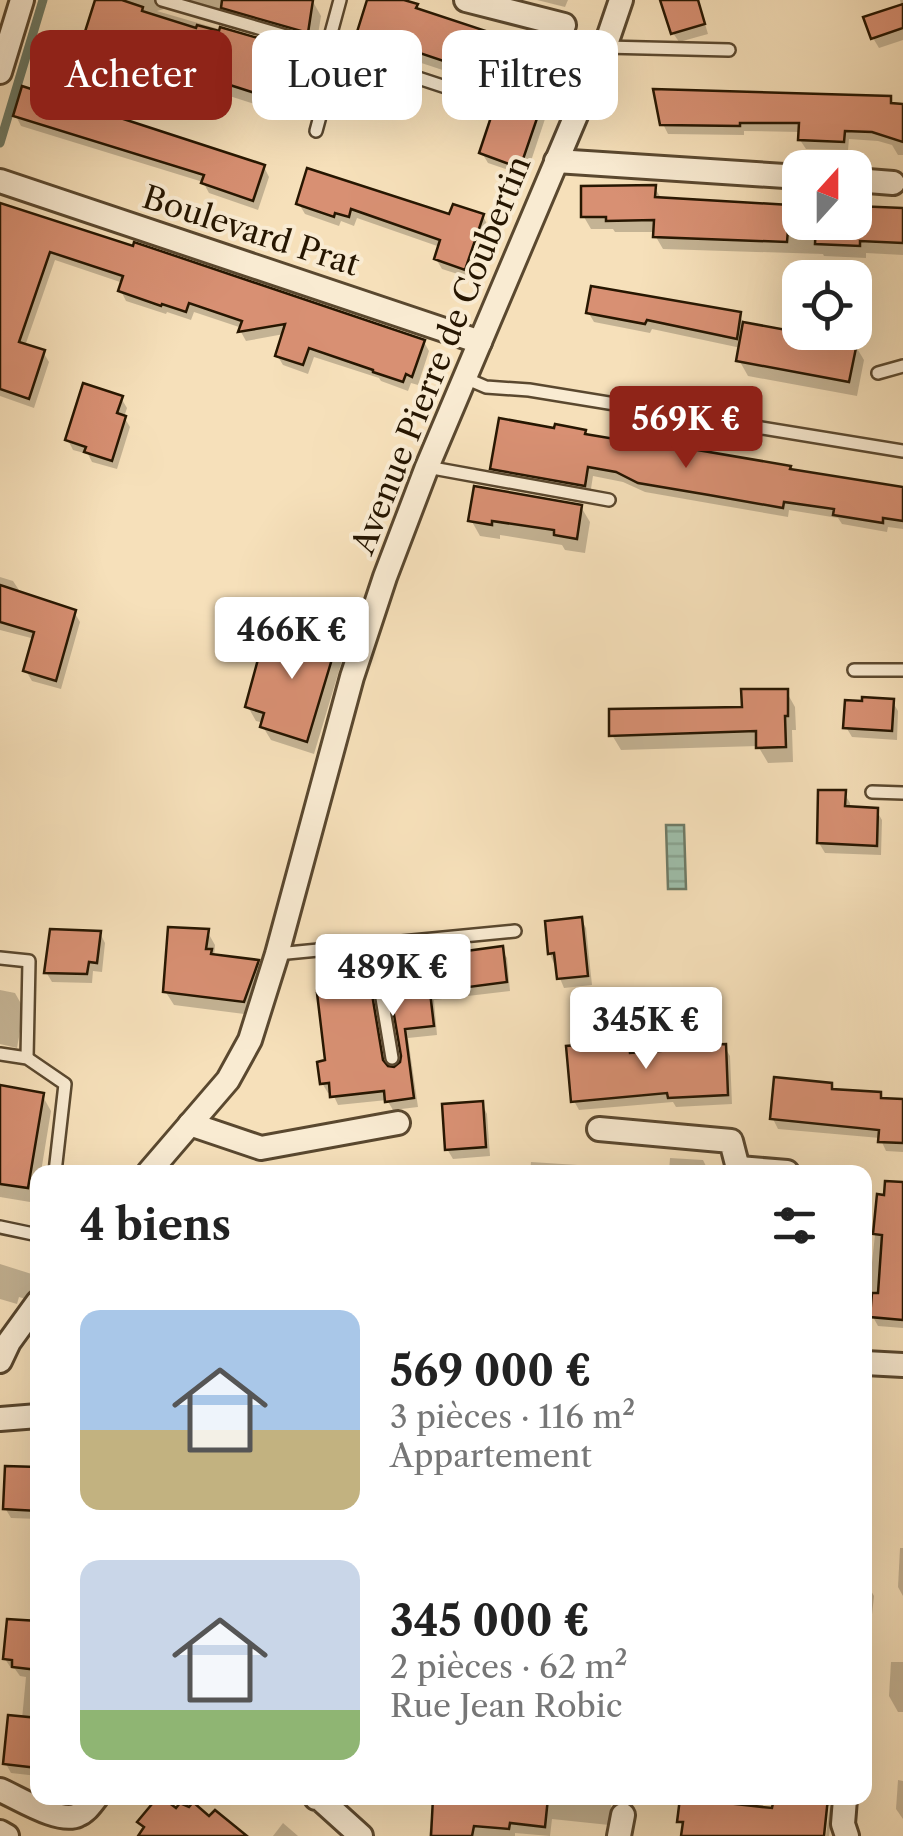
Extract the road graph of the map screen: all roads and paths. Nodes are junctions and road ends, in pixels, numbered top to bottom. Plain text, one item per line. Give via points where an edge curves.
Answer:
1 (22, 0) edge
2 (162, 0) edge
3 (340, 0) edge
4 (466, 0) edge
5 (621, 0) edge
6 (564, 26) dead end
7 (265, 30) edge
8 (332, 30) edge
9 (610, 30) edge
10 (618, 46) edge
11 (729, 50) dead end
12 (0, 72) edge
13 (319, 120) edge
14 (573, 120) edge
15 (316, 131) dead end
16 (556, 161) junction
17 (782, 176) edge
18 (0, 181) edge
19 (872, 181) edge
20 (893, 182) dead end
21 (480, 342) junction
22 (903, 366) edge
23 (878, 373) dead end
24 (465, 378) junction
25 (903, 451) edge
26 (427, 468) junction
27 (608, 500) dead end
28 (854, 670) dead end
29 (903, 670) edge
30 (872, 792) dead end
31 (903, 793) edge
32 (515, 931) dead end
33 (373, 944) junction
34 (278, 954) junction
35 (0, 958) edge
36 (0, 1054) edge
37 (27, 1058) junction
38 (392, 1058) dead end
39 (398, 1123) dead end
40 (190, 1124) junction
41 (599, 1129) dead end
42 (57, 1165) edge
43 (155, 1165) edge
44 (738, 1165) edge
45 (0, 1227) edge
46 (30, 1234) edge
47 (30, 1313) edge
48 (0, 1361) edge
49 (872, 1364) edge
50 (903, 1366) edge
51 (30, 1417) edge
52 (0, 1419) edge
53 (0, 1790) edge
54 (30, 1804) edge
55 (33, 1805) edge
56 (91, 1805) edge
57 (327, 1805) edge
58 (845, 1805) edge
59 (0, 1832) edge
60 (7, 1836) edge
61 (361, 1836) edge
62 (847, 1836) edge

1 - 12 street
2 - 7 lane
3 - 8 lane
4 - 6 street
5 - 9 street, Avenue Pierre de Coubertin
10 - 11 lane
13 - 15 lane
14 - 16 street, Avenue Pierre de Coubertin
16 - 17 street
16 - 21 street, Avenue Pierre de Coubertin
18 - 21 street, Boulevard Prat
19 - 20 street
21 - 24 street, Avenue Pierre de Coubertin
22 - 23 lane
24 - 25 lane via 486,387
24 - 26 street, Avenue Pierre de Coubertin
26 - 27 lane
26 - 34 street, Avenue Pierre de Coubertin via 352,677
28 - 29 lane
30 - 31 lane
32 - 33 lane
33 - 34 lane
33 - 38 lane
34 - 40 street, Avenue Pierre de Coubertin via 250,1040 228,1080
35 - 37 lane via 29,961
36 - 37 lane
37 - 42 lane via 65,1084
39 - 40 street via 260,1148
40 - 43 street, Avenue Pierre de Coubertin
41 - 44 street via 731,1141
45 - 46 lane
47 - 48 street
49 - 50 street
51 - 52 street
53 - 54 street
55 - 56 street via 61,1818
57 - 61 street
58 - 62 street
59 - 60 street

